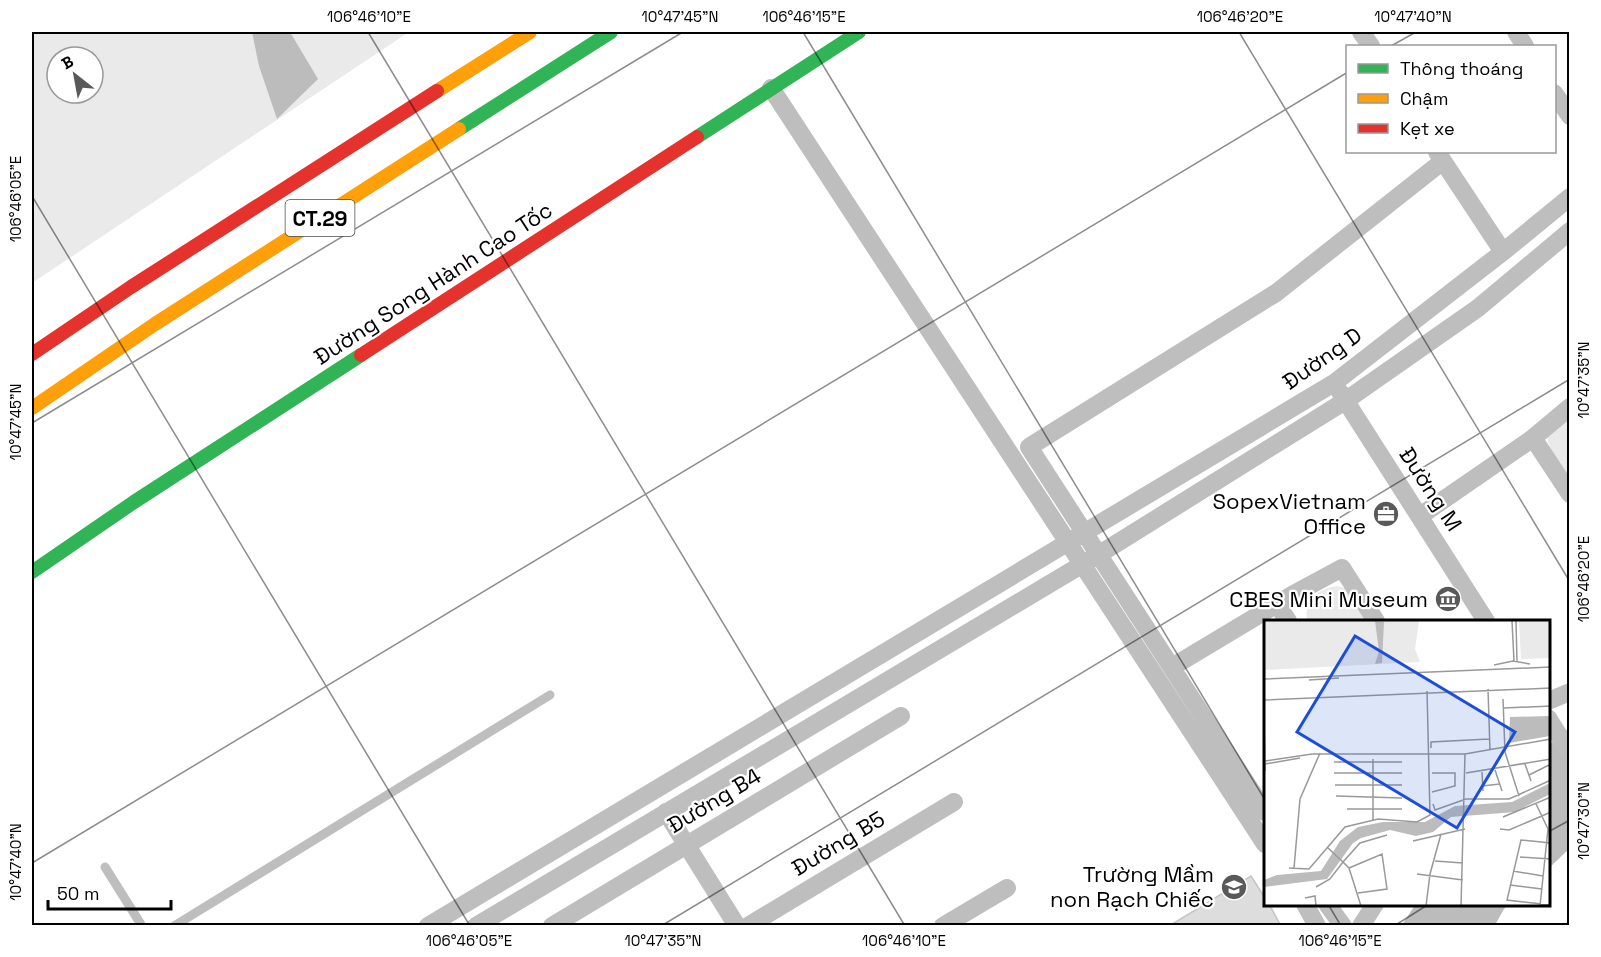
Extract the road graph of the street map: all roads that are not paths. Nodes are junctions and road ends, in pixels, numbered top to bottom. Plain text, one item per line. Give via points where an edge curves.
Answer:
1 (530, 32) edge
2 (611, 32) edge
3 (859, 32) edge
4 (1361, 32) edge
5 (1516, 32) edge
6 (1370, 45) edge
7 (1524, 45) edge
8 (771, 88) junction
9 (1556, 96) edge
10 (1569, 116) edge
11 (1440, 156) edge
12 (1569, 197) edge
13 (1569, 231) edge
14 (1503, 252) junction
15 (32, 354) edge
16 (1334, 383) junction
17 (1345, 401) junction
18 (1569, 407) edge
19 (32, 408) edge
20 (1533, 438) junction
21 (1569, 494) edge
22 (1420, 516) junction
23 (1076, 538) junction
24 (1091, 559) junction
25 (32, 572) edge
26 (1277, 604) junction
27 (1287, 620) edge
28 (1375, 620) edge
29 (1485, 620) edge
30 (1172, 667) junction
31 (1569, 692) edge
32 (550, 695) dead end
33 (1550, 700) edge
34 (901, 716) dead end
35 (1550, 721) edge
36 (1566, 746) edge
37 (954, 802) dead end
38 (1264, 808) edge
39 (666, 812) junction
40 (1264, 842) edge
41 (687, 845) junction
42 (105, 867) dead end
43 (1007, 888) dead end
44 (1306, 906) edge
45 (1328, 906) edge
46 (1374, 906) edge
47 (142, 926) edge
48 (174, 926) edge
49 (428, 926) edge
50 (476, 926) edge
51 (552, 926) edge
52 (736, 926) edge
53 (748, 926) edge
54 (943, 926) edge
55 (1317, 926) edge
56 (1343, 926) edge
57 (1361, 926) edge

1 - 15 main road, CT.29
2 - 19 main road, CT.29 via 155,324
3 - 8 main road, Đường Song Hành Cao Tốc
4 - 6 street
5 - 7 street
8 - 23 street
8 - 25 main road, Đường Song Hành Cao Tốc
9 - 10 street
11 - 14 street
11 - 23 street via 1276,293 1029,447
12 - 14 street, Đường D
13 - 17 street, Đường D via 1478,308
14 - 16 street, Đường D
16 - 17 street, Đường M
16 - 23 street, Đường D
17 - 22 street, Đường M
17 - 24 street, Đường D
18 - 20 street
20 - 21 street
20 - 22 street
22 - 29 street, Đường M
23 - 24 street
23 - 49 street, Đường D
24 - 30 street
24 - 39 street, Đường D
24 - 40 street
26 - 27 street
26 - 28 street via 1342,568
26 - 30 street
30 - 38 street
31 - 33 street
32 - 48 lane
34 - 41 street, Đường B4
35 - 36 street
37 - 53 street, Đường B5
39 - 41 street
39 - 50 street, Đường D
41 - 51 street, Đường B4
41 - 52 street
42 - 47 lane
43 - 54 street
44 - 55 street
45 - 56 street
46 - 57 street

